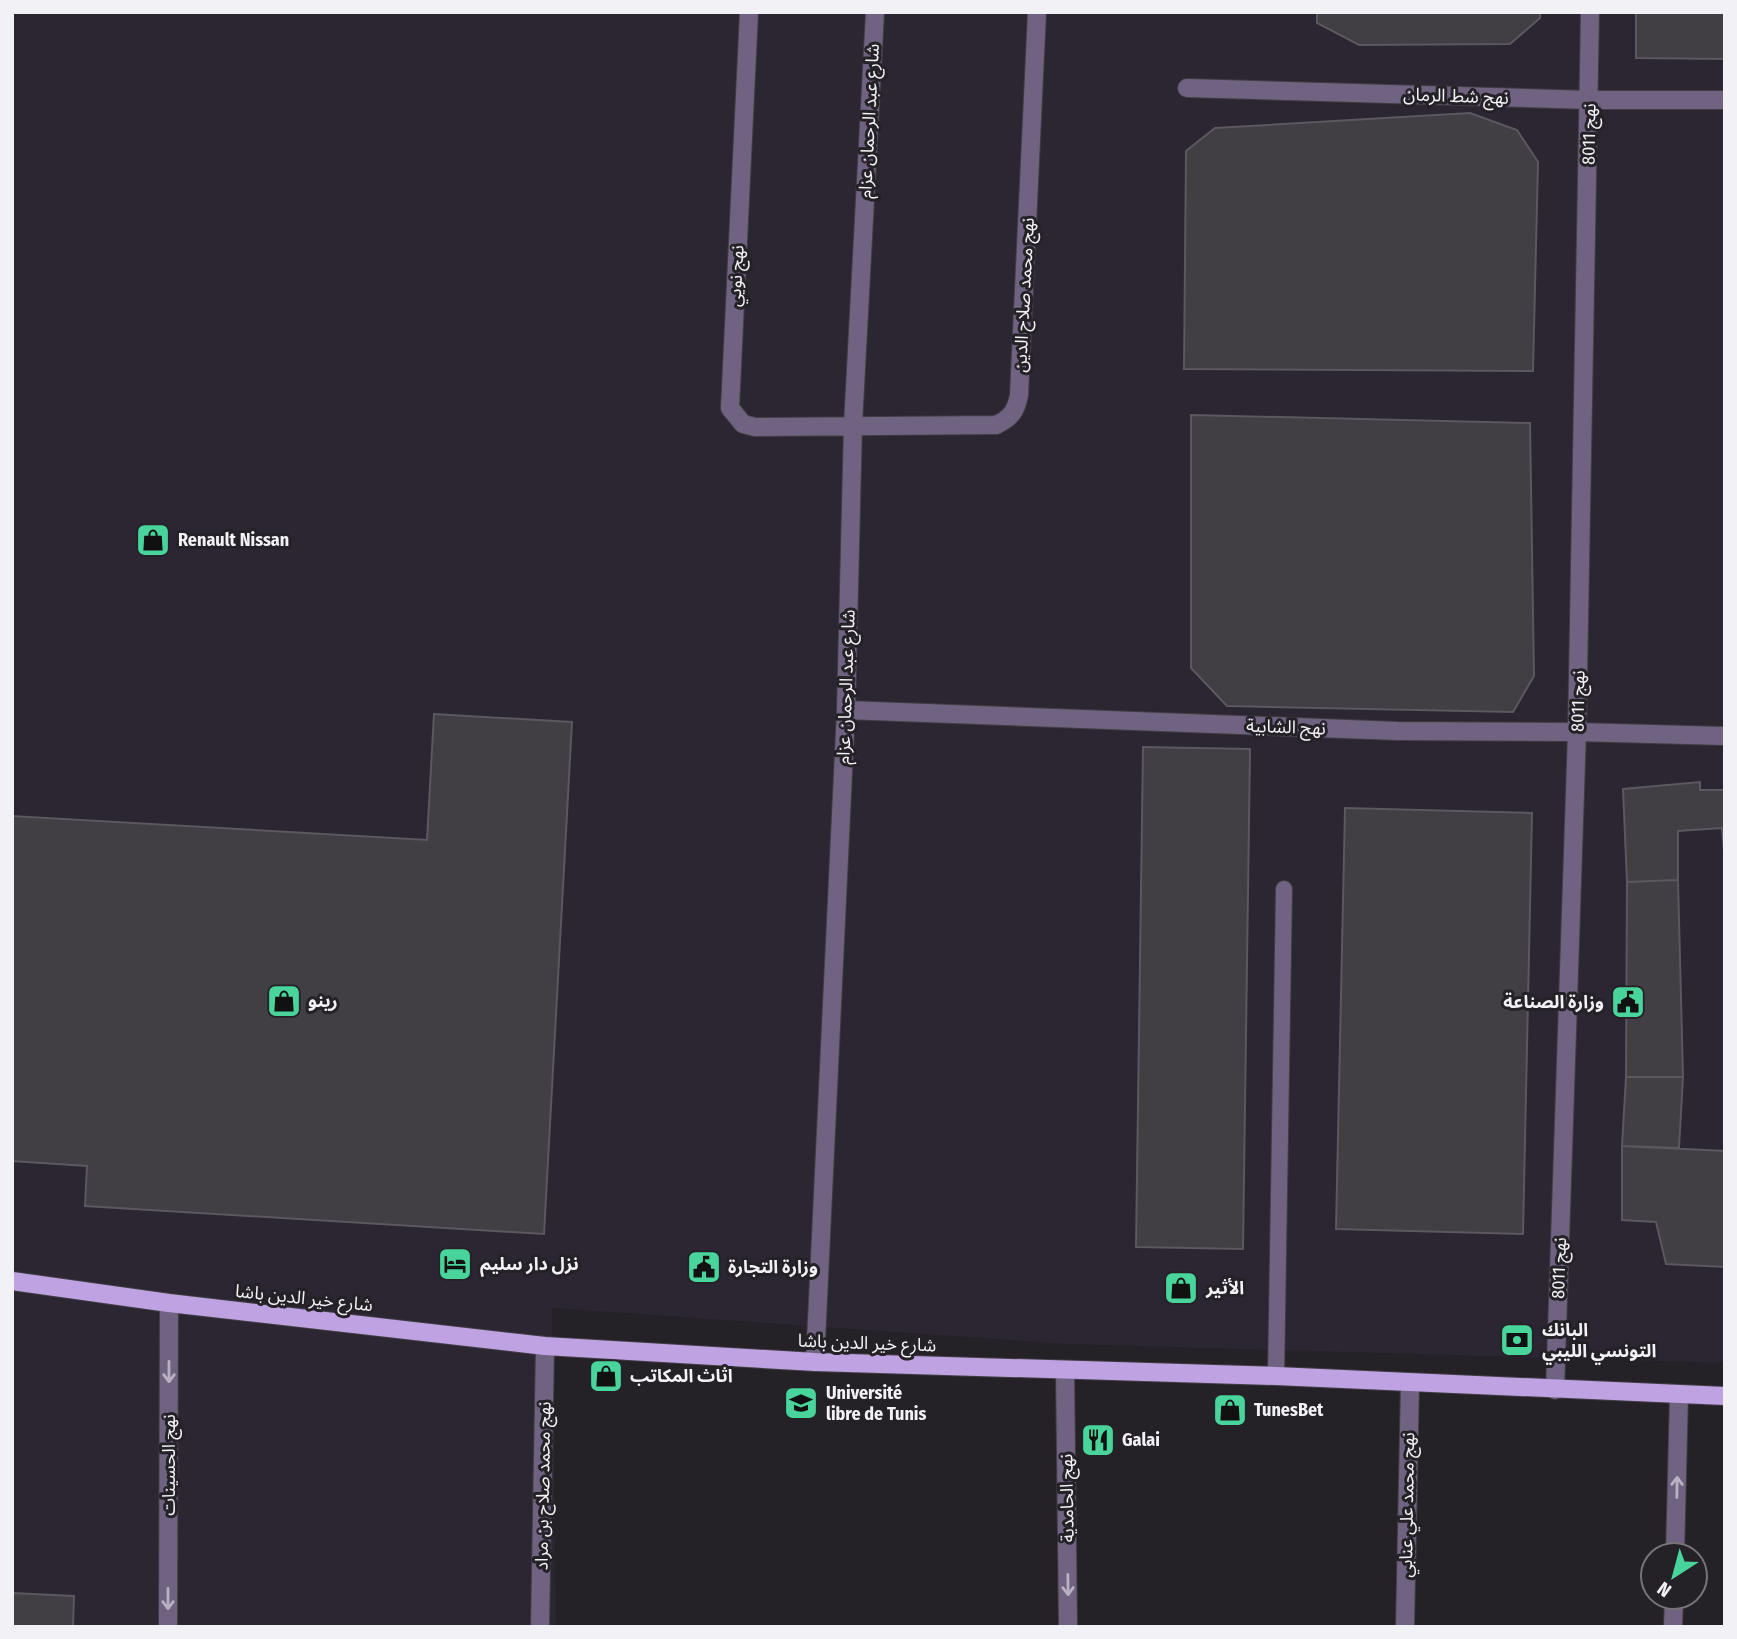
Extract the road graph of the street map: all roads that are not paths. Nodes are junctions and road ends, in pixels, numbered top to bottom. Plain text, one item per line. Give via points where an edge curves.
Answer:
1 (748, 12) edge
2 (875, 12) edge
3 (1037, 12) edge
4 (1590, 12) edge
5 (1186, 88) dead end
6 (1590, 100) junction
7 (1725, 100) edge
8 (853, 425) junction
9 (846, 710) junction
10 (1577, 732) junction
11 (1725, 736) edge
12 (1284, 888) dead end
13 (12, 1281) edge
14 (169, 1303) junction
15 (545, 1346) junction
16 (814, 1362) junction
17 (1065, 1370) junction
18 (1276, 1376) junction
19 (1410, 1382) junction
20 (1555, 1390) junction
21 (1679, 1394) junction
22 (1725, 1396) edge
23 (1675, 1541) edge
24 (168, 1627) edge
25 (540, 1627) edge
26 (1068, 1627) edge
27 (1405, 1627) edge

1 - 8 street, نهج نويي via 730,408 743,424 755,427
2 - 8 street, شارع عبد الرحمان عزام
3 - 8 street, نهج محمد صلاح الدين via 1017,406 1009,419 996,425
4 - 6 street, نهج 8011
5 - 6 street, نهج شط الرمان
6 - 7 street, نهج شط الرمان
6 - 10 street, نهج 8011
8 - 9 street, شارع عبد الرحمان عزام
9 - 10 street, نهج الشابية via 1398,732
9 - 16 street, شارع عبد الرحمان عزام
10 - 11 street, نهج الشابية
10 - 20 street, نهج 8011
12 - 18 lane
13 - 14 main road, شارع خير الدين باشا
14 - 15 main road, شارع خير الدين باشا
14 -> 24 street, نهج الحسينات
15 - 16 main road, شارع خير الدين باشا
15 - 25 street, نهج محمد صلاح بن مراد
16 - 17 main road, شارع خير الدين باشا
17 - 18 main road, شارع خير الدين باشا
17 -> 26 street, نهج الحامدية
18 - 19 main road, شارع خير الدين باشا
19 - 20 main road, شارع خير الدين باشا
19 - 27 street, نهج محمد علي عنابي
20 - 21 main road, شارع خير الدين باشا
21 - 22 main road, شارع خير الدين باشا
23 -> 21 street

